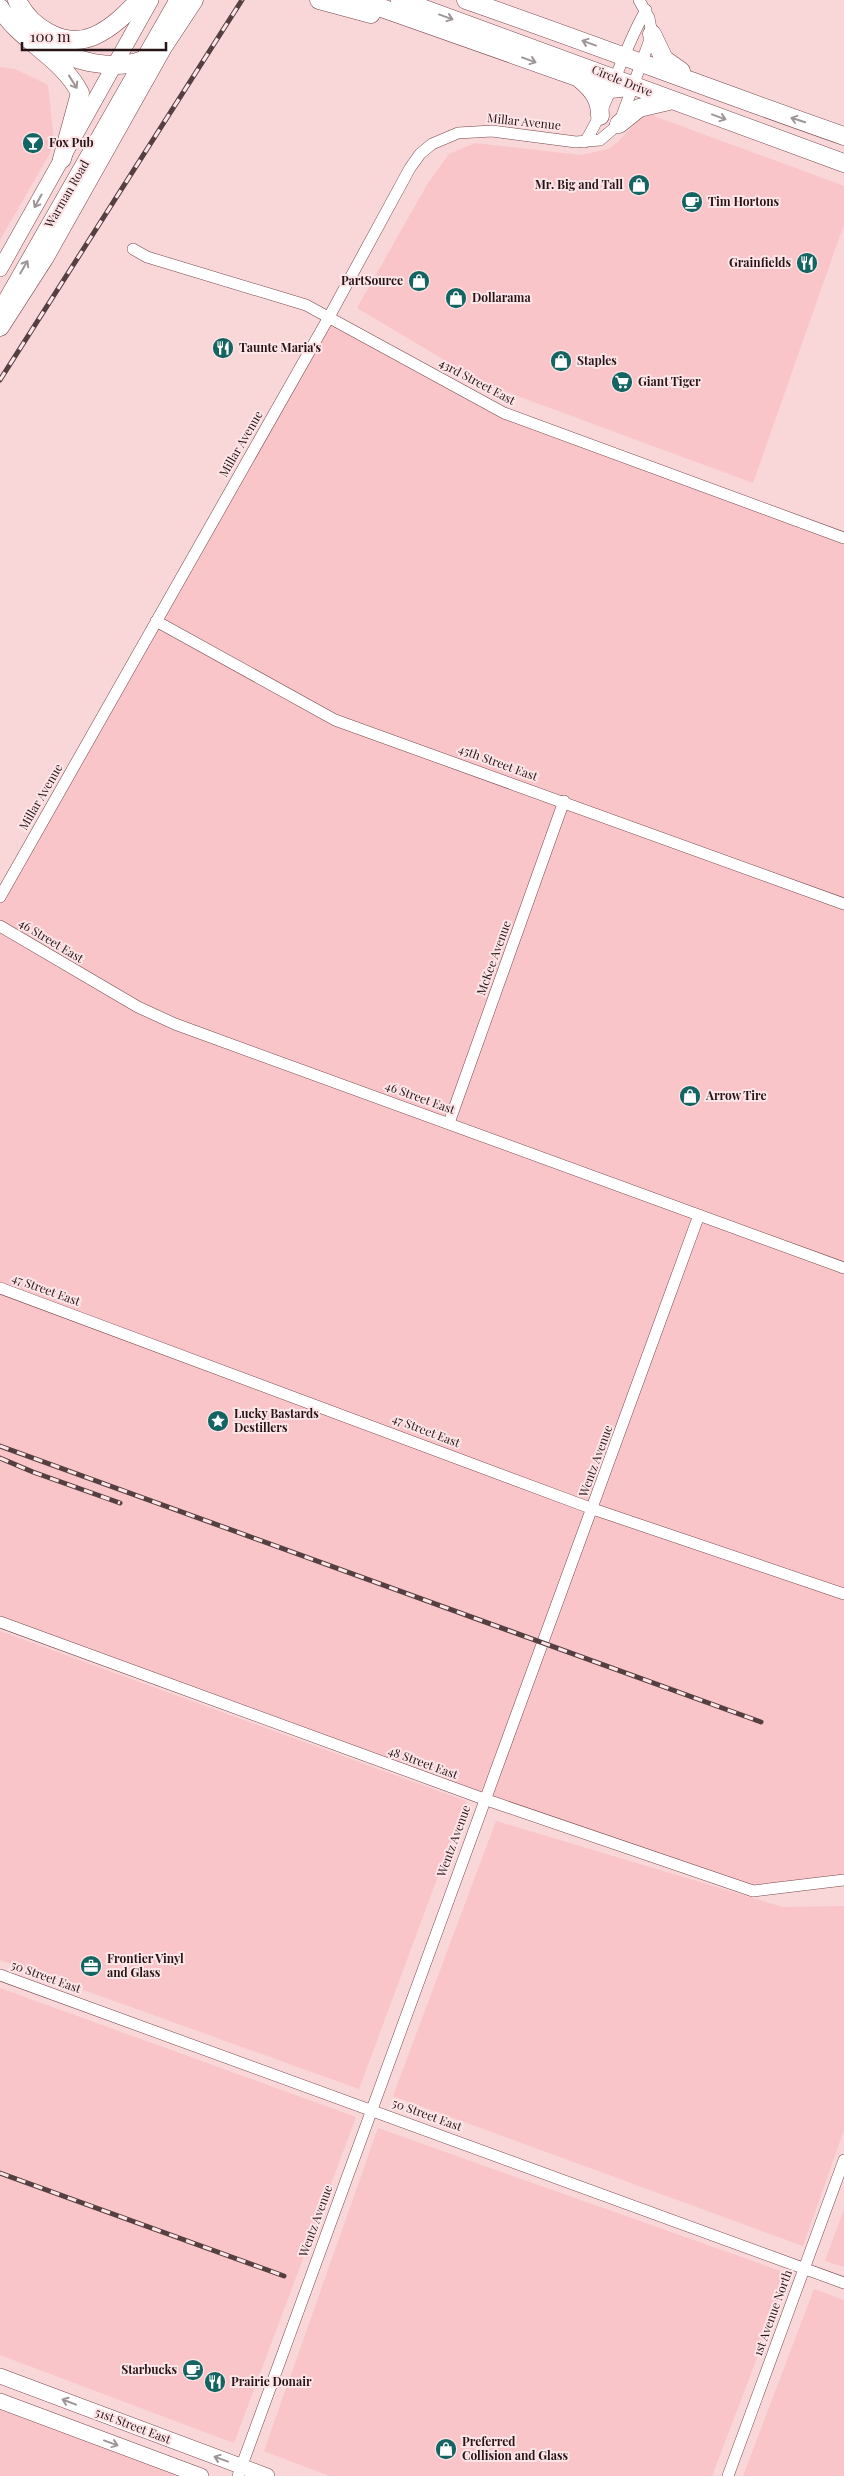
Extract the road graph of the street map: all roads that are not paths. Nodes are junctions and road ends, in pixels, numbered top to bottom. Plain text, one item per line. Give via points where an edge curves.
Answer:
1 (18, 0) edge
2 (139, 0) edge
3 (151, 0) edge
4 (177, 0) edge
5 (194, 0) edge
6 (319, 0) edge
7 (359, 0) edge
8 (400, 0) edge
9 (466, 0) edge
10 (490, 0) edge
11 (639, 0) edge
12 (0, 8) edge
13 (646, 10) junction
14 (553, 30) junction
15 (652, 34) junction
16 (25, 37) junction
17 (483, 44) junction
18 (624, 56) junction
19 (143, 60) junction
20 (642, 62) junction
21 (113, 67) junction
22 (579, 78) junction
23 (613, 83) junction
24 (633, 86) junction
25 (711, 90) junction
26 (673, 101) junction
27 (600, 116) junction
28 (619, 124) junction
29 (844, 136) edge
30 (585, 142) junction
31 (62, 158) junction
32 (844, 163) edge
33 (133, 249) dead end
34 (0, 269) edge
35 (0, 310) edge
36 (329, 317) junction
37 (0, 327) edge
38 (844, 538) edge
39 (156, 621) junction
40 (564, 802) junction
41 (0, 897) edge
42 (844, 904) edge
43 (0, 926) edge
44 (449, 1123) junction
45 (699, 1216) junction
46 (844, 1268) edge
47 (0, 1288) edge
48 (593, 1509) junction
49 (844, 1594) edge
50 (0, 1622) edge
51 (484, 1800) junction
52 (844, 1880) edge
53 (0, 1974) edge
54 (372, 2109) junction
55 (844, 2160) edge
56 (804, 2269) junction
57 (844, 2283) edge
58 (0, 2376) edge
59 (0, 2401) edge
60 (240, 2471) edge
61 (201, 2476) edge
62 (267, 2476) edge
63 (728, 2476) edge

1 - 2 highway via 27,16 40,28 56,36 74,39 92,36 108,28
3 - 21 main road, Warman Road
4 - 19 main road, Warman Road
5 - 37 highway via 163,47 44,257
6 - 17 highway
7 - 17 highway
8 -> 23 highway, Circle Drive
9 - 14 highway, Circle Drive
10 - 14 highway
11 - 13 street
12 - 16 highway
13 - 15 street
13 - 18 street
18 -> 14 highway, Circle Drive
15 - 20 street, Millar Avenue
15 - 25 highway via 664,59
16 - 21 highway via 63,54
16 -> 31 highway via 64,69 80,93
17 -> 22 highway
18 - 20 highway, Circle Drive
18 - 23 street
19 - 21 highway
35 -> 19 main road, Warman Road
20 - 24 street, Millar Avenue
20 - 25 highway, Circle Drive
21 - 31 main road, Warman Road
22 - 23 highway
22 - 27 highway via 592,89 599,101
23 - 24 highway
23 - 27 street
24 - 26 highway, Circle Drive
24 - 28 street, Millar Avenue
29 -> 25 highway, Circle Drive
26 - 28 highway via 639,108
26 -> 32 highway, Circle Drive
27 - 30 street
28 - 30 street, Millar Avenue via 600,140
30 - 36 street, Millar Avenue via 492,130 458,132 432,144 410,168
31 -> 34 main road, Warman Road
33 - 36 street, 43rd Street East via 306,305
36 - 38 street, 43rd Street East via 504,413
36 - 39 street, Millar Avenue
39 - 40 street, 45th Street East via 335,720
39 - 41 street, Millar Avenue
40 - 42 street, 45th Street East
40 - 44 street, McKee Avenue
43 - 44 street, 46 Street East via 156,1016
44 - 45 street, 46 Street East
45 - 46 street, 46 Street East
45 - 48 street, Wentz Avenue
47 - 48 street, 47 Street East
48 - 49 street, 47 Street East
48 - 51 street, Wentz Avenue
50 - 51 street, 48 Street East
51 - 52 street, 48 Street East via 753,1891
51 - 54 street, Wentz Avenue
53 - 54 street, 50 Street East
54 - 56 street, 50 Street East
54 - 60 street, Wentz Avenue
55 - 56 street, 1st Avenue North
56 - 57 street, 50 Street East
56 - 63 street, 1st Avenue North
60 -> 58 main road, 51st Street East
59 -> 61 main road, 51st Street East
60 - 62 main road, 51st Street East

